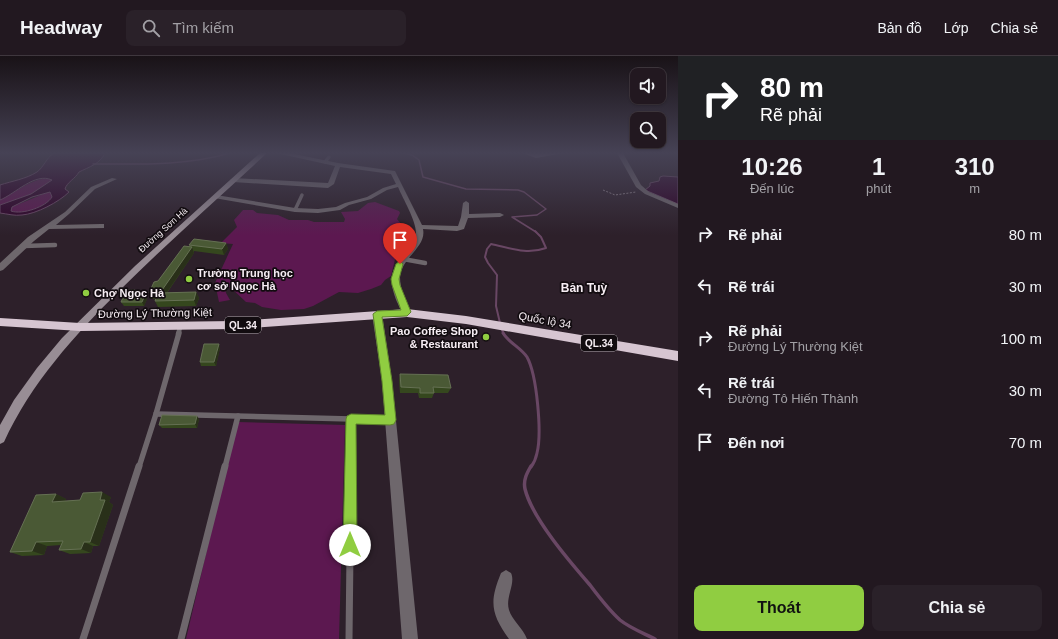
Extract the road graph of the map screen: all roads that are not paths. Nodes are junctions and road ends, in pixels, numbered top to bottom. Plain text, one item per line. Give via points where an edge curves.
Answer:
1 (111, 180) edge
2 (233, 180) edge
3 (236, 180) edge
4 (332, 180) edge
5 (397, 180) edge
6 (635, 180) edge
7 (399, 185) junction
8 (302, 195) dead end
9 (216, 197) junction
10 (466, 202) dead end
11 (678, 206) edge
12 (295, 210) junction
13 (500, 215) dead end
14 (465, 217) junction
15 (101, 226) dead end
16 (48, 227) junction
17 (419, 227) junction
18 (55, 245) dead end
19 (23, 246) junction
20 (403, 259) junction
21 (425, 263) dead end
22 (0, 268) edge
23 (407, 312) junction
24 (377, 314) junction
25 (0, 322) edge
26 (181, 326) junction
27 (80, 327) junction
28 (678, 356) edge
29 (156, 414) junction
30 (238, 416) junction
31 (351, 419) junction
32 (390, 420) junction
33 (0, 438) edge
34 (506, 578) dead end
35 (83, 639) edge
36 (181, 639) edge
37 (349, 639) edge
38 (410, 639) edge
39 (519, 639) edge

1 - 16 street via 93,188
2 - 9 street, Đường Sơn Hà
3 - 4 street via 328,186
5 - 7 street
6 - 11 street via 644,190
7 - 12 street via 338,209
7 - 17 street
8 - 12 lane
9 - 12 street
9 - 27 street, Đường Sơn Hà via 141,264
10 - 14 street
13 - 14 street via 474,214
14 - 17 street via 461,227 457,229
15 - 16 street
16 - 19 street
17 - 20 street via 418,238
18 - 19 lane
19 - 22 street
20 - 21 lane
20 - 23 street via 395,279
23 - 24 highway, Đường Lý Thường Kiệt / QL.34
23 - 28 highway, Quốc lộ 34 / QL.34
24 - 26 highway, Đường Lý Thường Kiệt / QL.34 via 264,324
24 - 32 street
25 - 27 highway, Đường Lý Thường Kiệt / QL.34
26 - 27 highway, Đường Lý Thường Kiệt / QL.34
26 - 29 lane
27 - 33 street, Đường Sơn Hà via 37,374 16,406
29 - 30 lane
29 - 35 lane
30 - 31 lane
30 - 36 lane
31 - 32 lane
31 - 37 lane
32 - 38 street
34 - 39 street via 499,608

